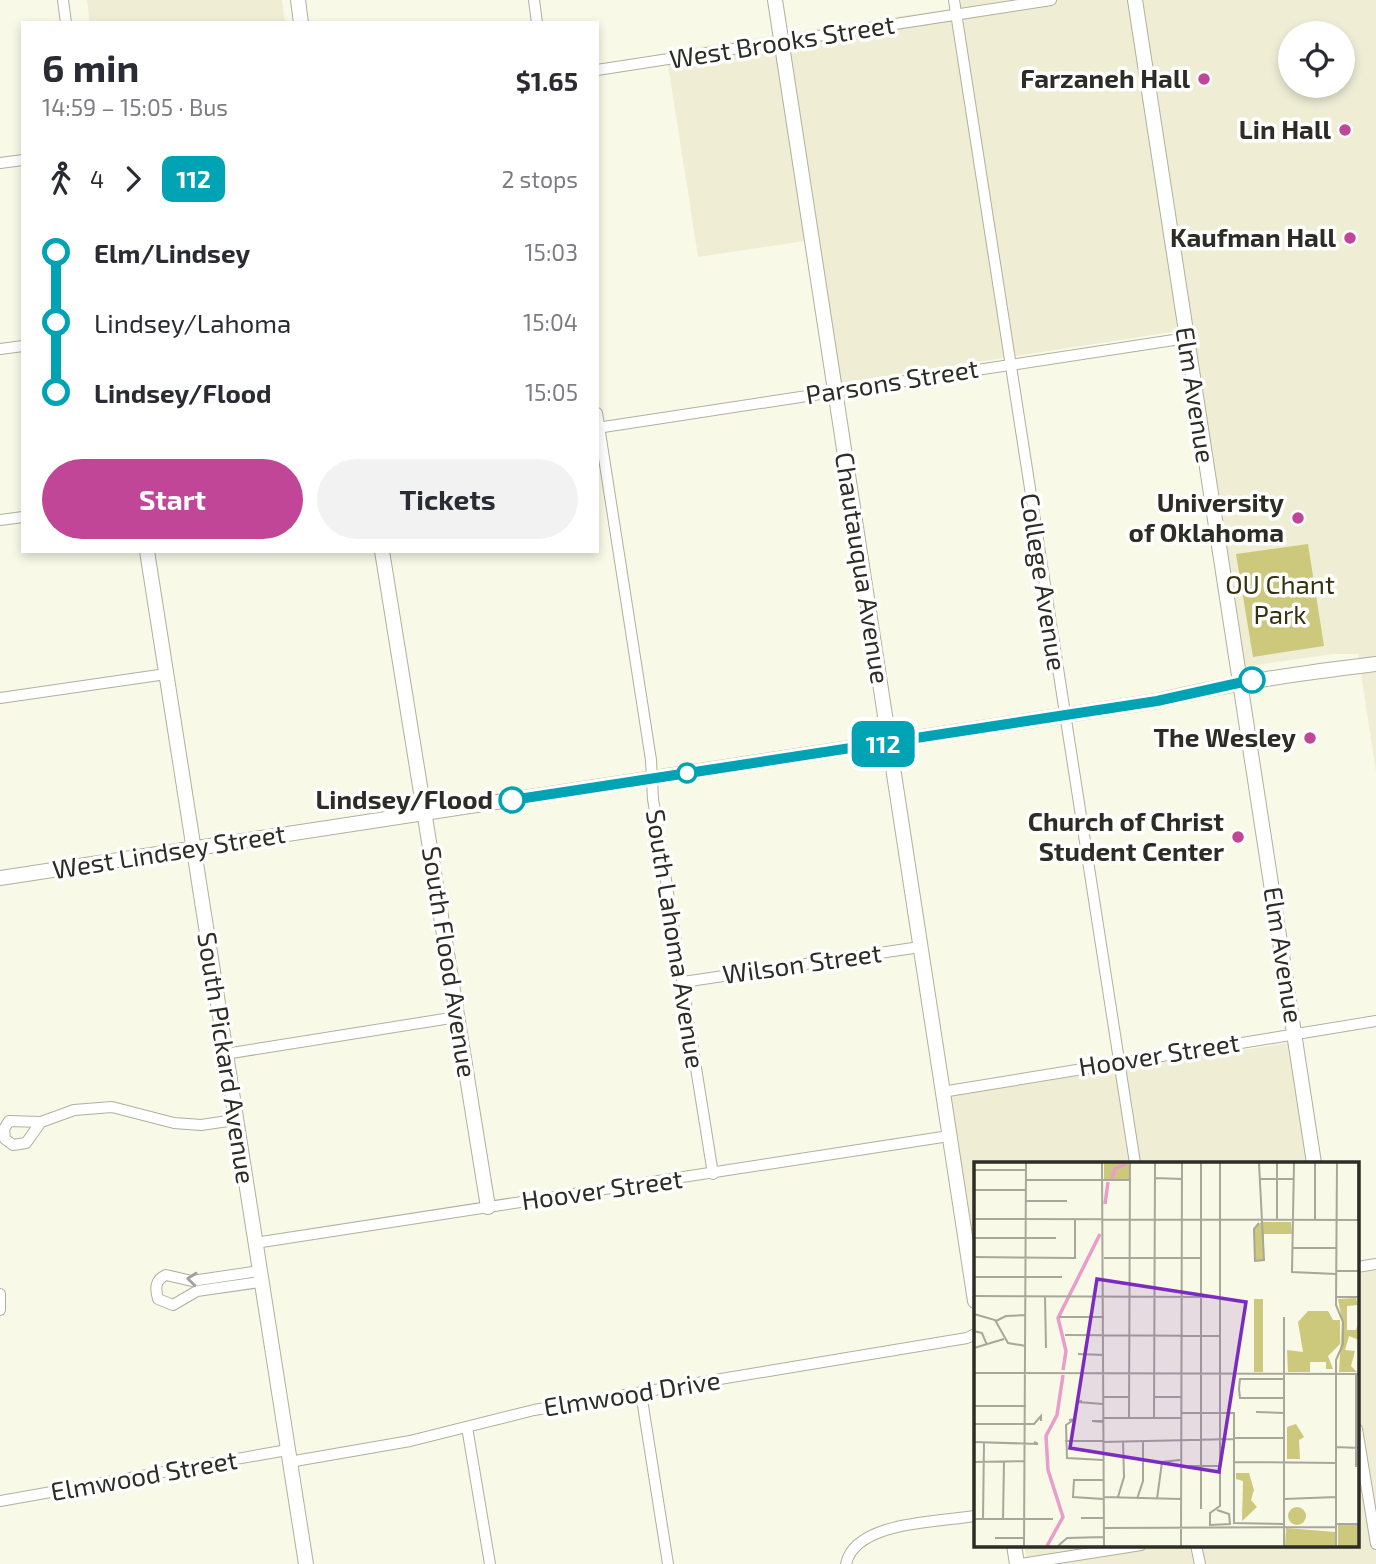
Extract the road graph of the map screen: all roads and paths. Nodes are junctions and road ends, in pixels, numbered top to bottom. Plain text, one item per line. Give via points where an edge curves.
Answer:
1 (63, 0) edge
2 (298, 0) edge
3 (534, 0) edge
4 (775, 0) edge
5 (954, 0) edge
6 (1051, 0) edge
7 (1135, 0) edge
8 (957, 15) junction
9 (66, 21) edge
10 (301, 21) edge
11 (537, 21) edge
12 (781, 42) junction
13 (599, 71) edge
14 (21, 160) edge
15 (0, 163) edge
16 (1186, 338) junction
17 (21, 346) edge
18 (0, 349) edge
19 (1010, 364) junction
20 (835, 391) junction
21 (599, 428) edge
22 (599, 434) edge
23 (21, 517) edge
24 (0, 520) edge
25 (147, 553) edge
26 (383, 553) edge
27 (1376, 664) edge
28 (166, 674) junction
29 (1239, 682) junction
30 (0, 698) edge
31 (1064, 715) junction
32 (888, 743) junction
33 (652, 778) junction
34 (425, 813) junction
35 (193, 849) junction
36 (0, 878) edge
37 (920, 947) junction
38 (683, 982) junction
39 (457, 1017) junction
40 (1376, 1021) edge
41 (1295, 1033) junction
42 (225, 1054) junction
43 (1118, 1062) junction
44 (942, 1092) junction
45 (235, 1120) junction
46 (41, 1122) dead end
47 (949, 1136) junction
48 (1135, 1162) edge
49 (1314, 1162) edge
50 (713, 1174) junction
51 (488, 1207) junction
52 (255, 1243) junction
53 (1376, 1264) edge
54 (1358, 1267) edge
55 (259, 1276) junction
56 (0, 1294) edge
57 (974, 1295) edge
58 (0, 1310) edge
59 (974, 1334) edge
60 (641, 1393) junction
61 (467, 1427) junction
62 (1358, 1436) edge
63 (288, 1456) junction
64 (0, 1501) edge
65 (1369, 1508) junction
66 (1358, 1510) edge
67 (974, 1516) edge
68 (1376, 1544) edge
69 (1014, 1546) edge
70 (1135, 1546) edge
71 (1196, 1546) edge
72 (306, 1564) edge
73 (490, 1564) edge
74 (668, 1564) edge
75 (846, 1564) edge
76 (1019, 1564) edge
77 (1200, 1564) edge

1 - 9 street
2 - 10 street
3 - 11 street
4 - 12 street, Chautauqua Avenue
5 - 8 street, College Avenue
6 - 8 street, West Brooks Street
7 - 16 street, Elm Avenue
8 - 12 street, West Brooks Street
8 - 19 street, College Avenue
12 - 13 street, West Brooks Street
12 - 20 street, Chautauqua Avenue
14 - 15 street
16 - 19 street, Parsons Street
16 - 29 street, Elm Avenue
17 - 18 street
19 - 20 street, Parsons Street
19 - 31 street, College Avenue
20 - 21 street, Parsons Street
20 - 32 street, Chautauqua Avenue
22 - 33 street, South Lahoma Avenue
23 - 24 street
25 - 28 street, South Pickard Avenue
26 - 34 street, South Flood Avenue
27 - 29 street, West Lindsey Street
28 - 30 street
28 - 35 street, South Pickard Avenue
29 - 31 street, West Lindsey Street
29 - 41 street, Elm Avenue
31 - 32 street, West Lindsey Street
31 - 43 street, College Avenue
32 - 33 street, West Lindsey Street
32 - 37 street, Chautauqua Avenue
33 - 34 street, West Lindsey Street
33 - 38 street, South Lahoma Avenue
34 - 35 street, West Lindsey Street
34 - 39 street, South Flood Avenue
35 - 36 street, West Lindsey Street
35 - 42 street, South Pickard Avenue
37 - 38 street, Wilson Street
37 - 44 street, Chautauqua Avenue
38 - 50 street, South Lahoma Avenue
39 - 42 street
39 - 51 street, South Flood Avenue
40 - 41 street, Hoover Street
41 - 43 street, Hoover Street
41 - 49 street, Elm Avenue
42 - 45 street, South Pickard Avenue
43 - 44 street, Hoover Street
43 - 48 street, College Avenue
44 - 47 street, Chautauqua Avenue
45 - 46 street via 174,1124 112,1107 74,1110
45 - 52 street, South Pickard Avenue
47 - 50 street, Hoover Street
47 - 57 street, Chautauqua Avenue
50 - 51 street, Hoover Street
51 - 52 street, Hoover Street
52 - 55 street, South Pickard Avenue
53 - 54 street
55 -> 55 street via 192,1281 166,1275 155,1290 158,1299 173,1305 197,1291
55 - 63 street, South Pickard Avenue
56 - 58 street
59 - 60 street, Elmwood Drive
60 - 61 street, Elmwood Drive via 534,1410
60 - 74 street
61 - 63 street, Elmwood Drive via 376,1448
61 - 73 street
62 - 65 street
63 - 64 street, Elmwood Street
63 - 72 street, South Pickard Avenue
65 - 66 street
65 - 68 street
67 - 75 street via 873,1533 857,1543
69 - 76 street
70 - 76 street
71 - 77 street

